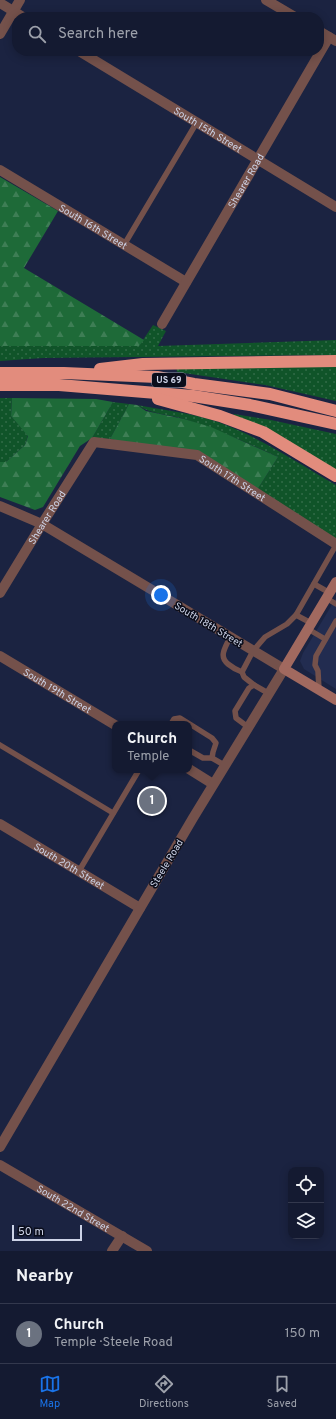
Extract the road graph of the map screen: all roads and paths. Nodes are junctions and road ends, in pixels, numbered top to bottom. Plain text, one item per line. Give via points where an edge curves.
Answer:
1 (20, 0) edge
2 (266, 0) edge
3 (0, 3) edge
4 (14, 11) joint
5 (286, 12) edge
6 (12, 14) edge
7 (0, 34) edge
8 (324, 34) edge
9 (333, 39) edge
10 (324, 54) edge
11 (87, 56) edge
12 (323, 56) edge
13 (197, 122) junction
14 (259, 160) junction
15 (0, 170) edge
16 (336, 207) edge
17 (124, 245) junction
18 (186, 282) junction
19 (162, 324) dead end
20 (336, 361) edge
21 (64, 373) junction
22 (0, 374) edge
23 (0, 385) edge
24 (129, 391) junction
25 (336, 411) edge
26 (336, 424) edge
27 (94, 442) joint
28 (336, 476) edge
29 (0, 506) edge
30 (42, 524) junction
31 (336, 545) edge
32 (336, 582) edge
33 (314, 584) junction
34 (0, 593) edge
35 (328, 596) junction
36 (336, 604) edge
37 (296, 615) junction
38 (336, 621) edge
39 (309, 626) junction
40 (230, 637) junction
41 (325, 639) junction
42 (253, 651) junction
43 (0, 656) edge
44 (284, 669) junction
45 (242, 672) junction
46 (254, 685) junction
47 (319, 690) junction
48 (268, 693) junction
49 (336, 700) edge
50 (173, 721) edge
51 (185, 721) edge
52 (112, 723) edge
53 (192, 726) edge
54 (248, 727) junction
55 (0, 745) edge
56 (192, 752) edge
57 (212, 758) junction
58 (224, 765) junction
59 (192, 771) edge
60 (136, 773) edge
61 (213, 784) junction
62 (113, 813) junction
63 (0, 824) edge
64 (79, 871) junction
65 (140, 908) junction
66 (0, 1147) edge
67 (0, 1165) edge
68 (122, 1236) junction
69 (112, 1251) edge
70 (147, 1251) edge

1 - 4 street
2 - 5 street
3 - 4 street
6 - 7 street
8 - 9 street
9 - 10 street, Shearer Road
11 - 13 street, South 15th Street
12 - 14 street, Shearer Road
13 - 14 street, South 15th Street
13 - 17 lane
14 - 16 street, South 15th Street
14 - 18 street, Shearer Road
15 - 17 street, South 16th Street
17 - 18 street, South 16th Street
18 - 19 street, Shearer Road
20 - 21 highway via 143,364
21 - 22 highway, US 69
21 - 25 highway, US 69 via 157,377 270,394
23 - 24 highway, US 69 via 59,385
24 - 26 highway, US 69 via 193,396 250,405
24 - 28 highway via 198,410 263,432
27 - 30 street, Shearer Road
27 - 31 street, South 17th Street via 196,455
29 - 30 street, South 18th Street
30 - 34 street, Shearer Road
30 - 40 street, South 18th Street
31 - 33 lane
32 - 35 main road, Steele Road
33 - 35 lane
33 - 37 lane
35 - 36 lane
35 - 39 main road, Steele Road
37 - 39 lane
37 - 42 lane via 287,624 265,637
38 - 41 lane
39 - 41 lane
39 - 44 main road, Steele Road
40 - 42 street, South 18th Street
40 - 45 lane via 222,655 223,660
41 - 47 lane via 316,656
42 - 44 street, South 18th Street
42 - 45 lane
43 - 52 street, South 19th Street
44 - 47 main road, South 18th Street
44 - 48 street, Steele Road
45 - 46 lane
46 - 48 lane
46 - 54 lane via 249,688 235,711 236,718
47 - 49 main road, South 18th Street
48 - 54 street, Steele Road
50 - 51 lane via 180,718
53 - 57 lane via 216,743
54 - 58 street, Steele Road
55 - 62 lane
56 - 57 lane via 203,758
57 - 58 lane
58 - 61 street, Steele Road
59 - 61 street
60 - 62 lane
61 - 65 street, Steele Road
62 - 64 lane
63 - 64 street, South 20th Street
64 - 65 street, South 20th Street
65 - 66 street, Steele Road
67 - 68 street, South 22nd Street
68 - 69 street
68 - 70 street, South 22nd Street

